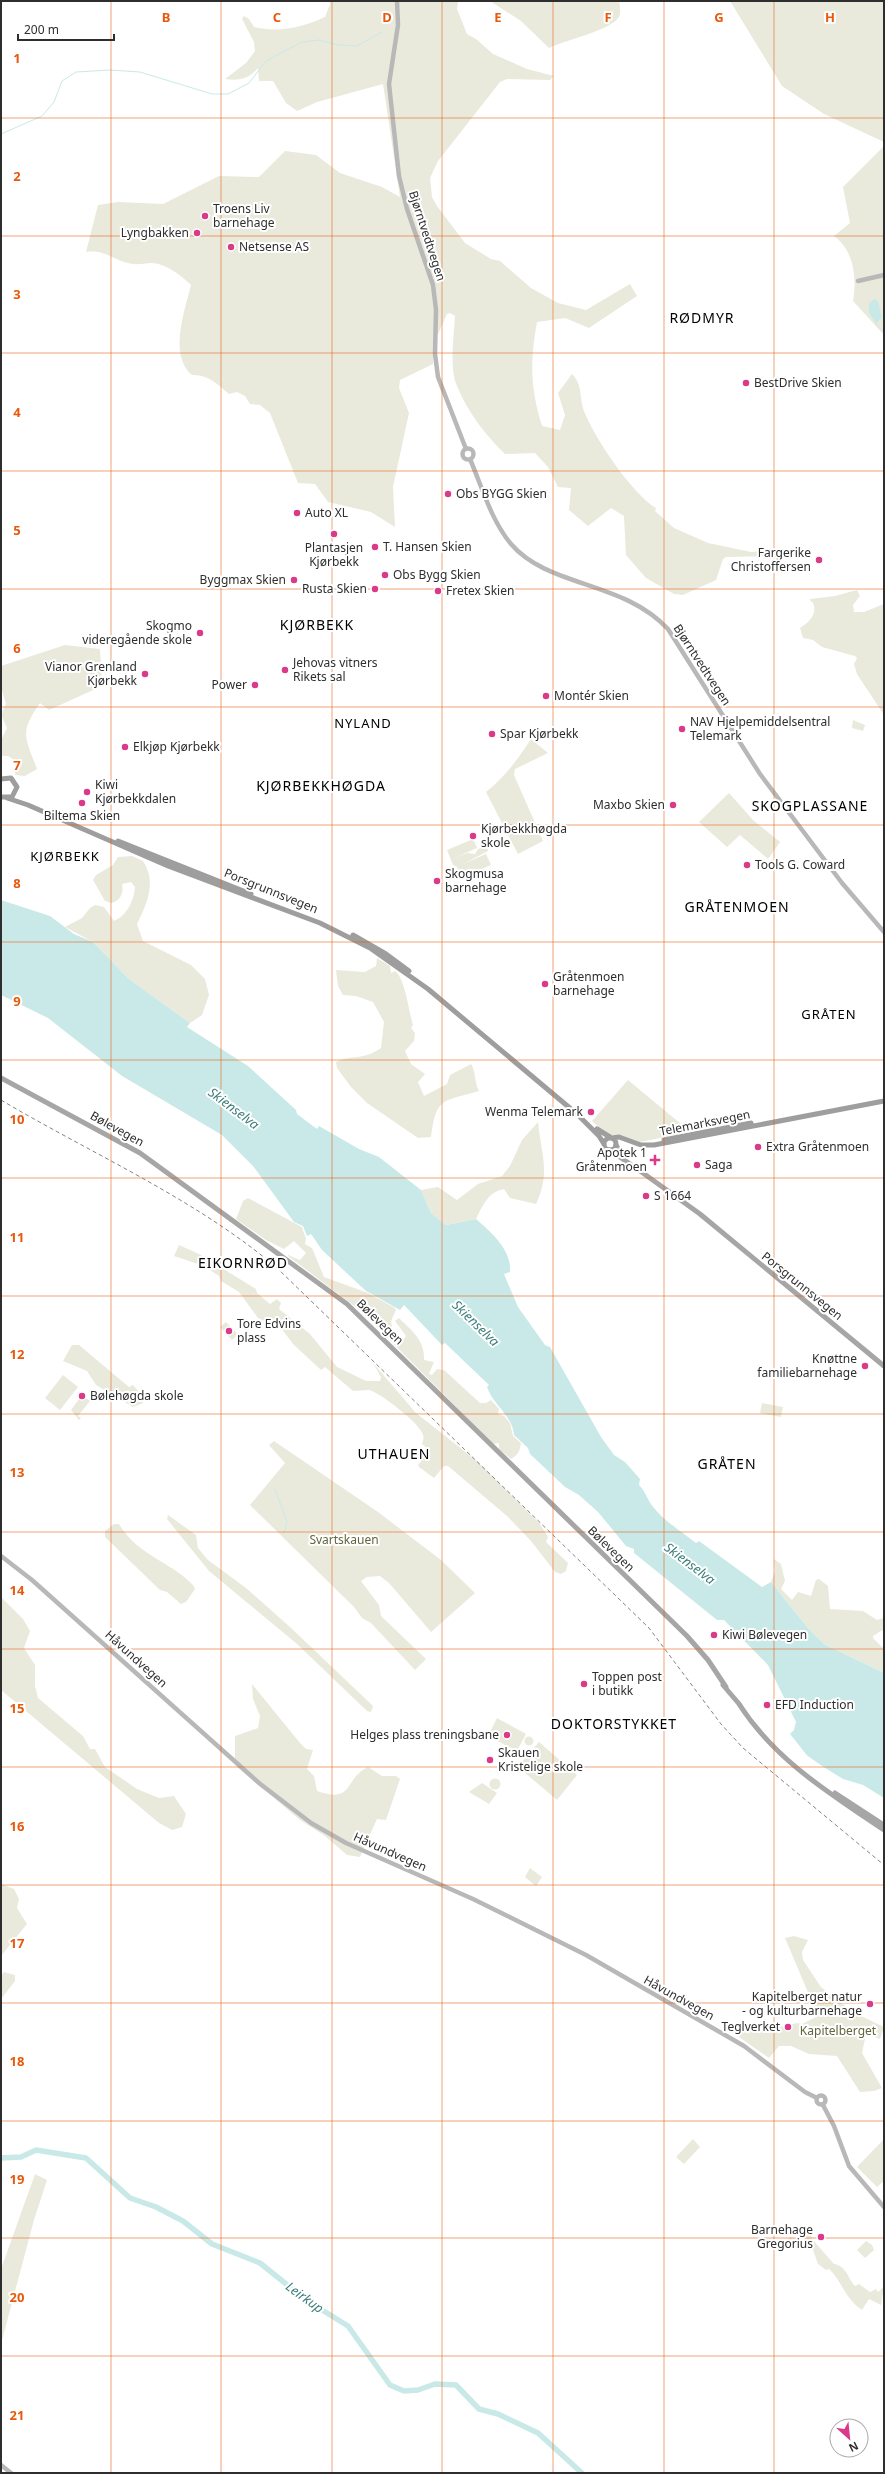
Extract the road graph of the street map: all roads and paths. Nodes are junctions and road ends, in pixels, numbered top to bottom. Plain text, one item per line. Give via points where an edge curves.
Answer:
1 (397, 1) edge
2 (884, 275) edge
3 (858, 281) dead end
4 (466, 449) junction
5 (470, 459) junction
6 (1, 779) edge
7 (16, 791) junction
8 (4, 798) edge
9 (28, 805) junction
10 (884, 932) edge
11 (1, 1075) edge
12 (1, 1078) edge
13 (14, 1084) junction
14 (884, 1097) edge
15 (884, 1101) edge
16 (859, 1105) junction
17 (577, 1114) junction
18 (611, 1138) junction
19 (628, 1141) junction
20 (604, 1144) junction
21 (616, 1145) junction
22 (610, 1150) junction
23 (628, 1161) junction
24 (884, 1366) edge
25 (1, 1556) edge
26 (841, 1798) junction
27 (884, 1825) edge
28 (884, 1830) edge
29 (817, 2098) junction
30 (823, 2105) junction
31 (884, 2207) edge
32 (1, 2465) edge
33 (11, 2473) edge

1 - 4 main road, Bjørntvedtvegen via 398,25 389,84 399,176 407,209 433,285 436,310 434,354 438,378
2 - 3 main road
4 - 5 main road via 463,456
4 - 5 main road via 473,452
5 - 10 main road, Bjørntvedtvegen via 497,523 519,551 546,569 638,604 671,633 760,774 842,883
6 - 7 highway, Porsgrunnsvegen via 13,780
7 - 8 highway
7 - 9 highway, Porsgrunnsvegen
8 - 9 highway, Porsgrunnsvegen
9 - 17 highway, Porsgrunnsvegen via 94,834 240,889 357,937 394,959
11 - 13 main road, Bølevegen
12 - 13 main road, Bølevegen
13 - 26 main road, Bølevegen via 145,1156 346,1304 684,1634 772,1747 793,1766
14 - 16 highway, Telemarksvegen
15 - 16 highway, Telemarksvegen
16 - 19 highway, Telemarksvegen via 650,1144 641,1145
17 - 18 highway, Porsgrunnsvegen
17 - 20 highway, Porsgrunnsvegen via 600,1136
18 - 19 highway, Telemarksvegen via 619,1137
18 - 20 highway via 606,1139
18 - 21 highway, Porsgrunnsvegen
19 - 21 highway, Telemarksvegen
20 - 22 highway, Porsgrunnsvegen
21 - 22 highway
21 - 23 main road, Porsgrunnsvegen
22 - 23 main road, Porsgrunnsvegen
23 - 24 main road, Porsgrunnsvegen via 647,1179 709,1222
25 - 29 main road, Håvundvegen via 32,1580 263,1786 311,1823 346,1843 473,1899 586,1955 744,2046 805,2092
26 - 27 main road
26 - 28 main road
29 - 30 main road via 818,2104
29 - 30 main road via 824,2097 826,2101
30 - 31 main road via 849,2166
32 - 33 main road

